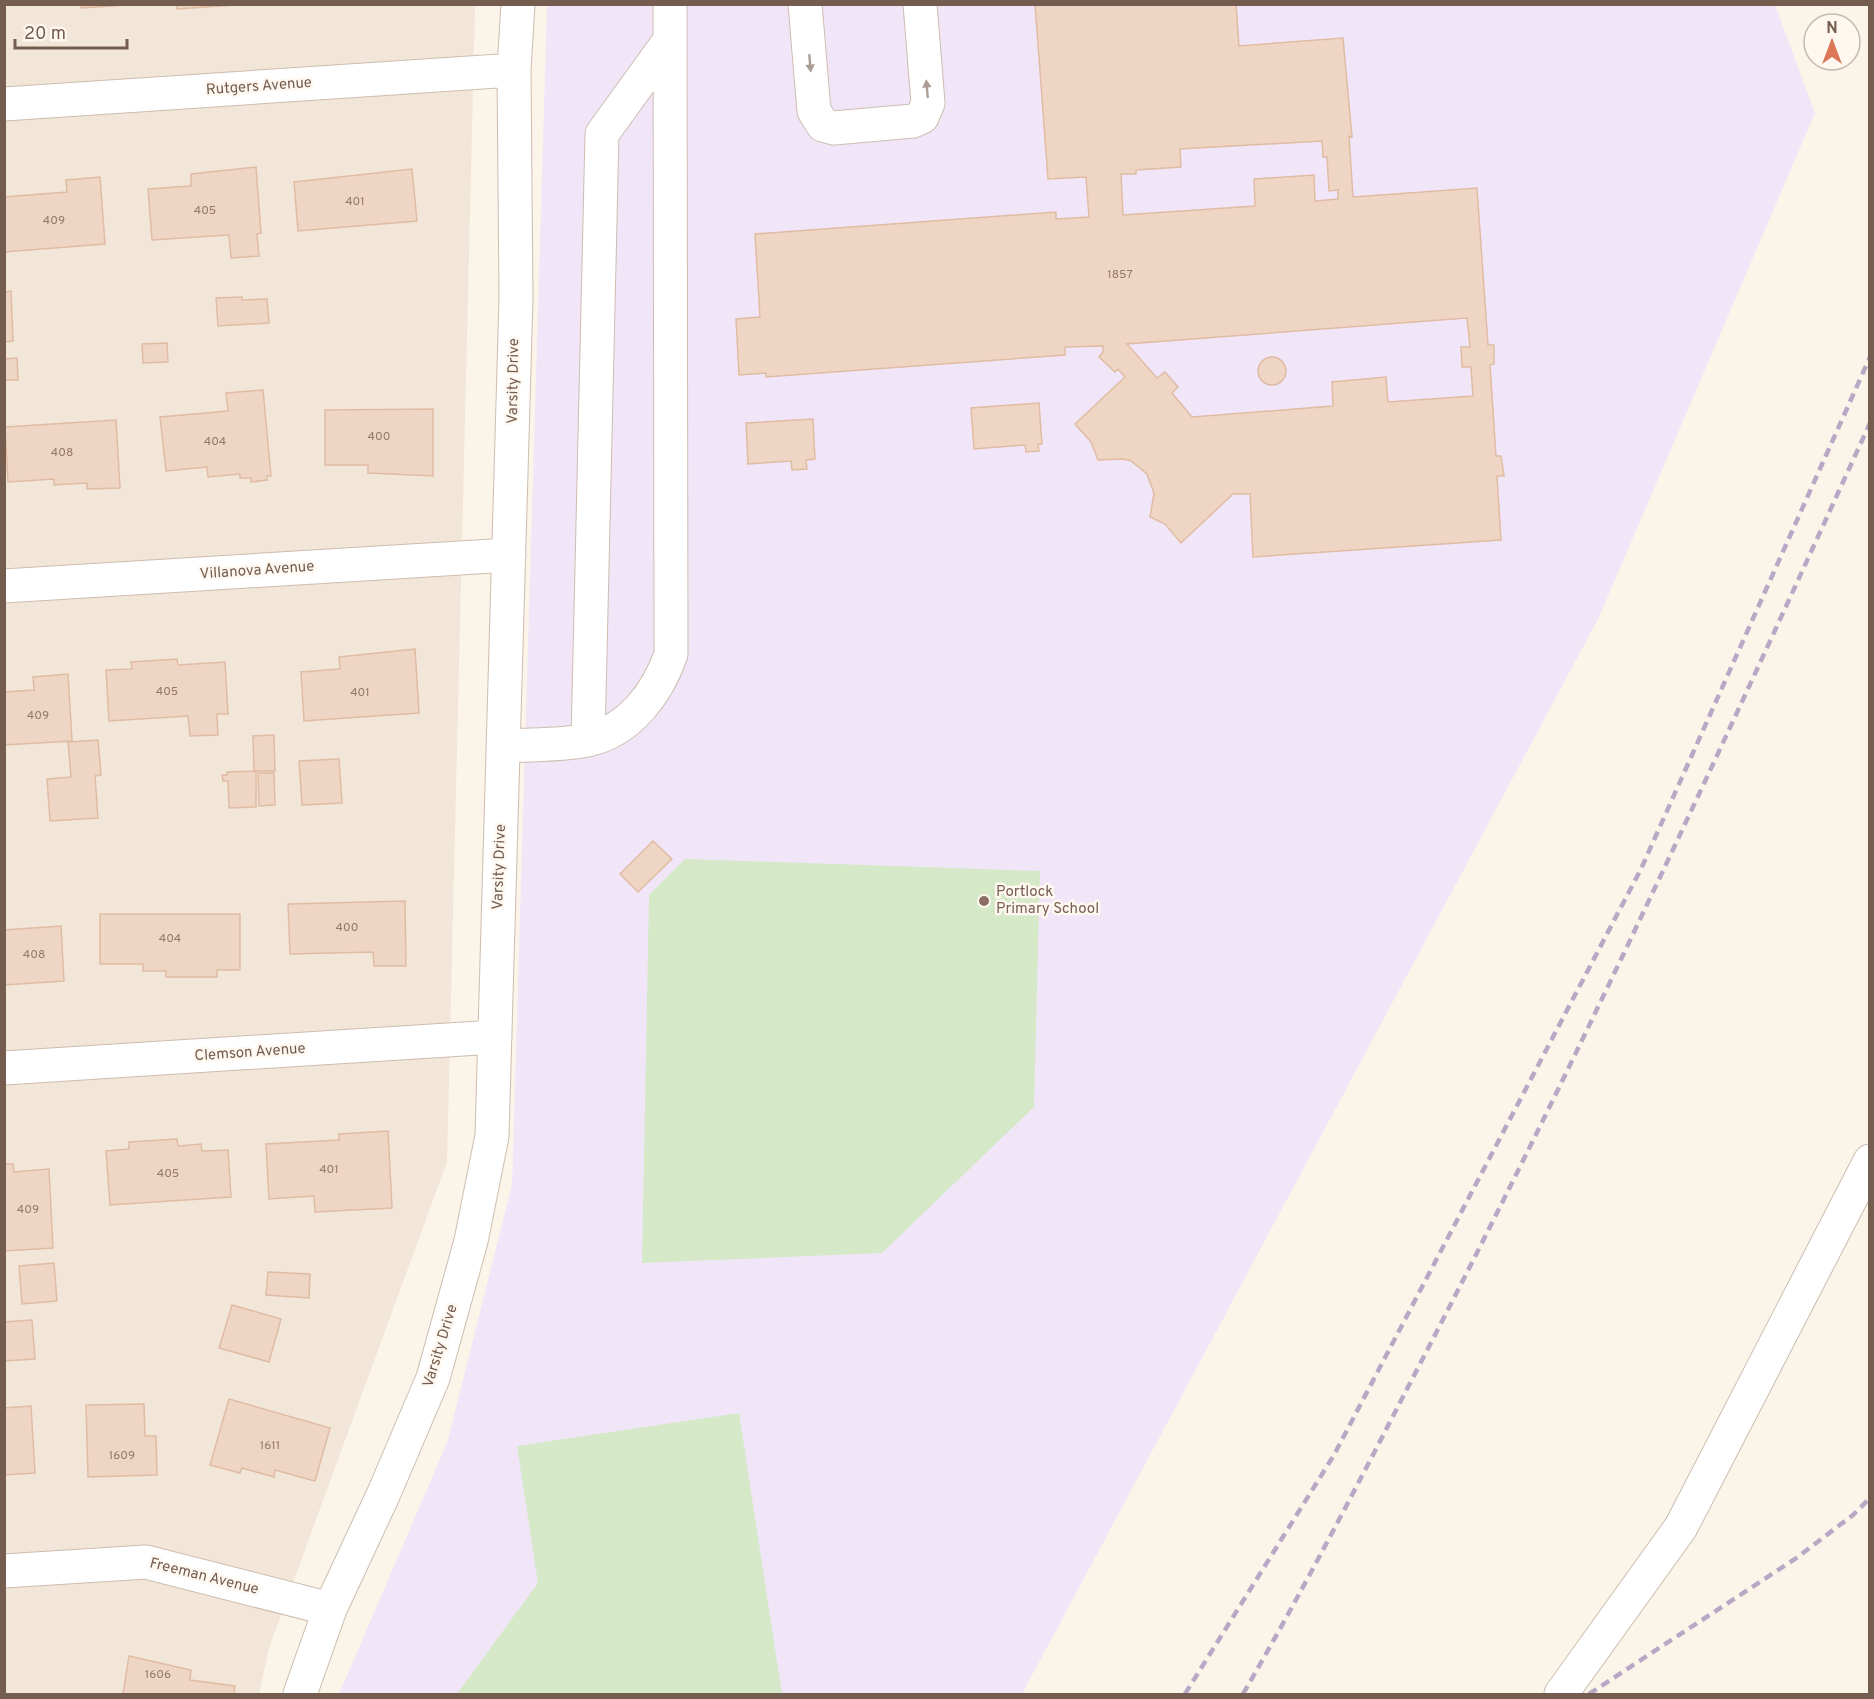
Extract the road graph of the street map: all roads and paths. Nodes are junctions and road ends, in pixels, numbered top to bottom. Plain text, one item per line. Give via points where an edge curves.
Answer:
1 (518, 4) edge
2 (670, 4) edge
3 (805, 4) edge
4 (920, 4) edge
5 (670, 39) junction
6 (514, 70) junction
7 (4, 104) edge
8 (509, 555) junction
9 (4, 586) edge
10 (588, 740) junction
11 (503, 746) junction
12 (495, 1037) junction
13 (4, 1068) edge
14 (1869, 1161) edge
15 (4, 1571) edge
16 (330, 1609) junction
17 (300, 1695) edge
18 (1561, 1695) edge

1 - 6 street, Varsity Drive
2 - 5 street
3 -> 4 street via 814,111 823,125 834,128 922,117 928,103
5 - 10 street via 602,134
5 - 10 street via 671,654 663,679 638,712 612,730
6 - 7 street, Rutgers Avenue
6 - 8 street, Varsity Drive via 516,298
8 - 9 street, Villanova Avenue
8 - 11 street, Varsity Drive
10 - 11 street
11 - 12 street, Varsity Drive
12 - 13 street, Clemson Avenue
12 - 16 street, Varsity Drive via 492,1136 471,1241 433,1378
14 - 18 street via 1681,1527
15 - 16 street, Freeman Avenue via 146,1562
16 - 17 street, Varsity Drive

